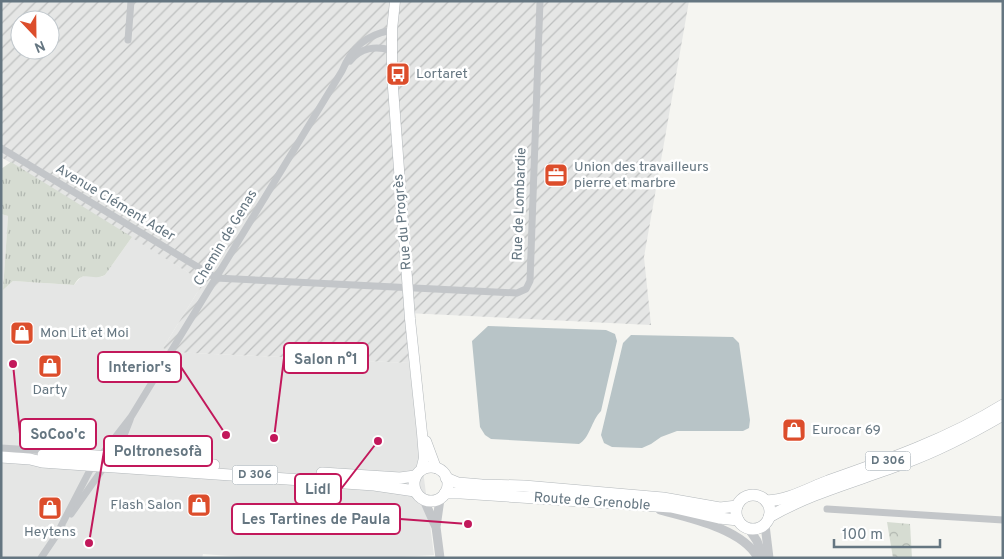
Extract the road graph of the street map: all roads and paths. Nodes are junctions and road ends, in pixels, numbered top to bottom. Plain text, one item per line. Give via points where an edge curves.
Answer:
1 (131, 1) edge
2 (540, 1) edge
3 (394, 5) edge
4 (392, 30) junction
5 (128, 40) dead end
6 (391, 50) junction
7 (342, 71) junction
8 (1, 148) edge
9 (216, 278) junction
10 (408, 287) junction
11 (1003, 404) edge
12 (1003, 415) edge
13 (131, 417) junction
14 (422, 433) junction
15 (1, 448) edge
16 (1, 453) edge
17 (70, 454) junction
18 (1, 457) edge
19 (103, 461) junction
20 (1, 462) edge
21 (42, 462) junction
22 (436, 468) junction
23 (418, 473) junction
24 (446, 478) junction
25 (415, 491) junction
26 (442, 496) junction
27 (424, 500) junction
28 (766, 501) junction
29 (737, 506) junction
30 (650, 507) junction
31 (827, 509) dead end
32 (738, 520) junction
33 (1003, 520) edge
34 (767, 521) junction
35 (436, 527) junction
36 (749, 529) junction
37 (59, 530) junction
38 (42, 558) edge
39 (440, 558) edge
40 (758, 558) edge
41 (763, 558) edge
42 (768, 558) edge

1 - 5 street
2 - 10 street, Rue de Lombardie via 530,281 526,289 517,293
3 - 4 main road, Rue du Progrès
4 - 6 main road, Rue du Progrès
4 - 7 street, Chemin de Genas via 373,35 360,43 346,59
6 - 7 street, Chemin de Genas via 376,47 360,51
6 - 10 main road, Rue du Progrès
7 - 9 street, Chemin de Genas
8 - 9 street, Avenue Clément Ader
9 - 10 street, Rue de Lombardie
9 - 13 street, Chemin de Genas
10 - 14 main road, Rue du Progrès
11 - 28 main road, D 306 via 910,452 795,496
12 - 34 main road, D 306 via 954,442 823,492
13 - 19 street, Chemin de Genas
13 - 19 street, Chemin de Genas via 121,443
14 - 22 main road, Rue du Progrès
14 - 23 main road, Rue du Progrès via 424,458
15 - 17 street
16 - 17 main road, D 306
17 - 19 main road, D 306
18 - 21 main road, D 306
19 - 21 main road, D 306
19 - 23 main road, D 306 via 400,478
19 - 25 main road, D 306
19 - 37 street, Chemin de Genas
19 - 37 street, Chemin de Genas
20 - 21 street
22 - 23 main road
22 - 24 main road
23 - 25 main road
24 - 26 main road via 448,483
24 - 29 main road, Route de Grenoble via 458,483 662,498 720,508
25 - 27 main road
26 - 27 main road via 435,501
26 - 30 main road, Route de Grenoble via 461,493
26 - 35 street
27 - 35 street
28 - 29 main road via 758,496 748,496
28 - 34 main road via 770,512
29 - 32 main road
30 - 32 main road, Route de Grenoble via 671,507
30 - 40 street via 731,533 747,544
31 - 33 street
32 - 36 main road
34 - 36 main road via 758,529
34 - 42 street
35 - 39 street
36 - 41 street
37 - 38 street, Chemin de Genas

